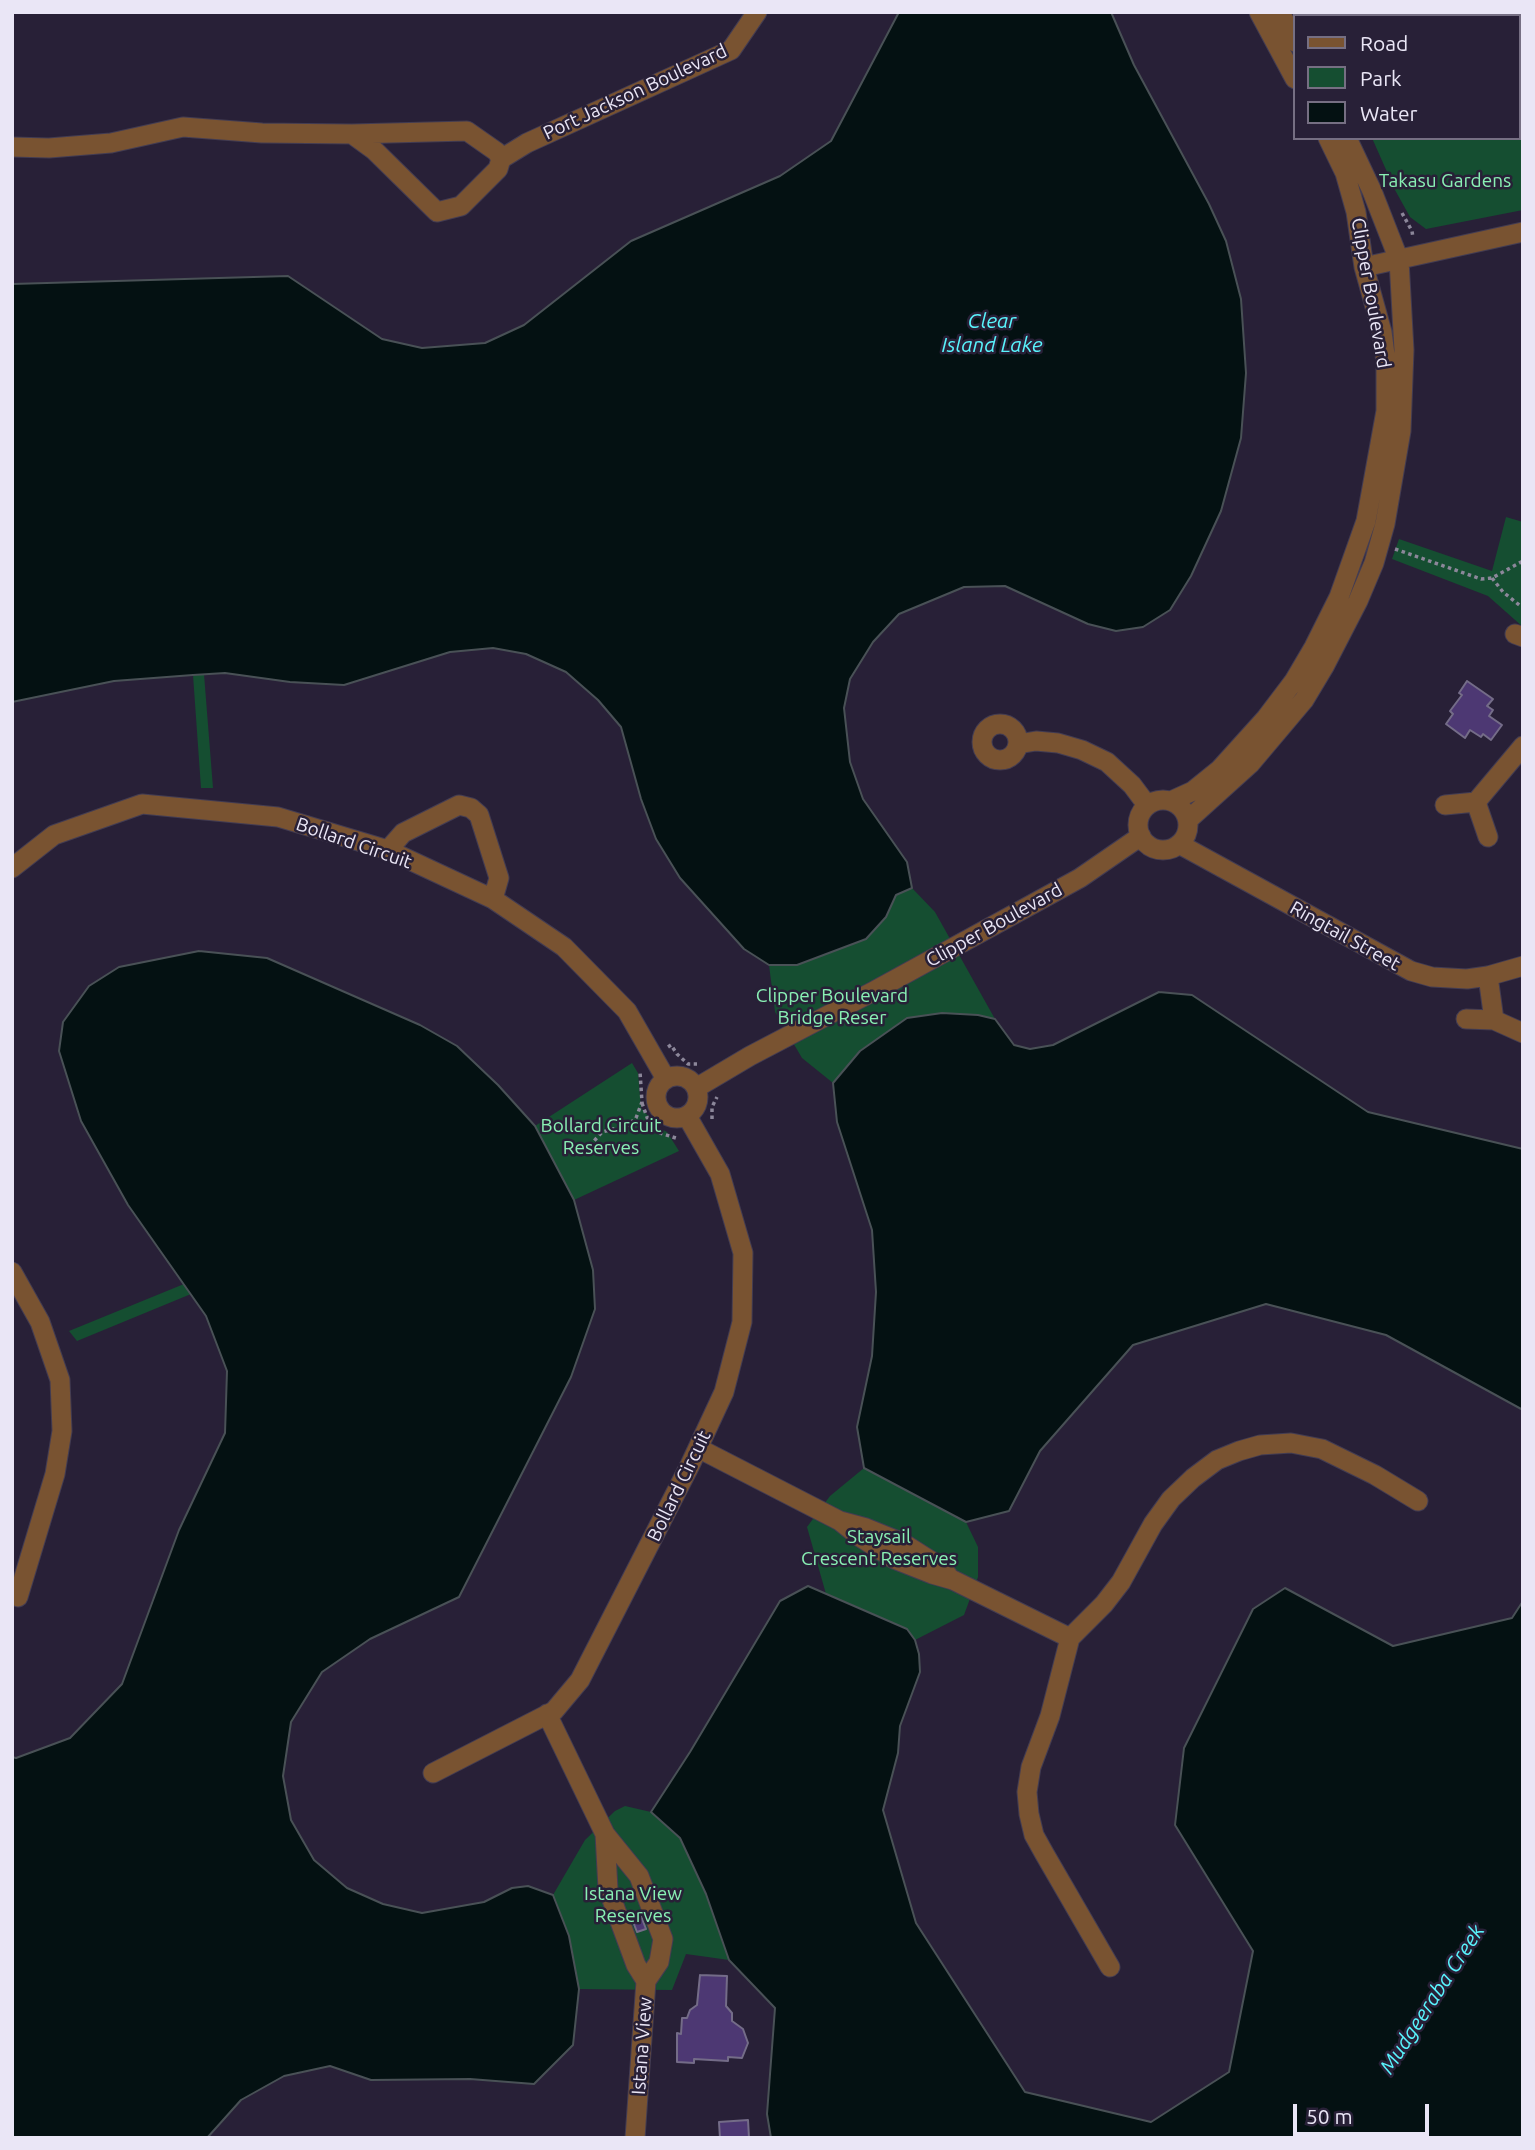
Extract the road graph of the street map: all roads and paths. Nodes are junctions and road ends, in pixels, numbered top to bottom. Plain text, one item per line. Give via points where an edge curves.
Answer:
1 (757, 12) edge
2 (1259, 12) edge
3 (1280, 12) edge
4 (1294, 40) edge
5 (1294, 77) edge
6 (352, 134) junction
7 (1329, 140) edge
8 (1348, 140) edge
9 (12, 146) edge
10 (501, 159) junction
11 (1523, 232) edge
12 (1399, 260) junction
13 (1364, 267) junction
14 (1380, 543) junction
15 (1523, 561) edge
16 (1492, 578) junction
17 (1523, 608) edge
18 (1018, 744) dead end
19 (1523, 746) edge
20 (1171, 801) junction
21 (1476, 802) junction
22 (1147, 805) junction
23 (1445, 805) dead end
24 (1188, 820) junction
25 (1141, 836) junction
26 (1488, 837) dead end
27 (1179, 844) junction
28 (388, 850) junction
29 (12, 868) edge
30 (493, 899) junction
31 (1523, 966) edge
32 (1488, 976) junction
33 (1466, 1019) dead end
34 (1494, 1020) junction
35 (1523, 1033) edge
36 (666, 1079) junction
37 (696, 1088) junction
38 (687, 1116) junction
39 (12, 1272) edge
40 (698, 1448) junction
41 (1418, 1501) dead end
42 (18, 1597) dead end
43 (1070, 1638) junction
44 (547, 1714) junction
45 (433, 1773) dead end
46 (605, 1834) junction
47 (646, 1895) junction
48 (615, 1908) junction
49 (1110, 1967) dead end
50 (646, 1981) junction
51 (635, 2138) edge

1 - 10 street, Port Jackson Boulevard via 731,50
2 - 5 street
3 - 4 street
6 - 9 street via 184,127 111,143
6 - 10 street via 467,131
6 - 10 street, Port Jackson Boulevard via 437,212 461,206 498,169
7 - 13 street, Clipper Boulevard via 1351,191
8 - 12 street, Clipper Boulevard
11 - 12 street
12 - 13 street
12 - 14 street, Clipper Boulevard via 1404,350 1401,431
13 - 20 street, Clipper Boulevard via 1382,332 1386,411 1355,558 1314,647 1266,718 1219,770
14 - 16 path via 1481,579
14 - 24 street, Clipper Boulevard via 1358,601 1304,699 1250,764
15 - 16 path
16 - 17 path
18 - 22 street via 1058,743 1107,762
19 - 21 street
20 - 22 street
20 - 24 street
21 - 23 street
21 - 26 street
22 - 25 street via 1139,817
24 - 27 street
25 - 27 street via 1158,849
25 - 37 street, Clipper Boulevard via 1080,878
27 - 32 street, Ringtail Street via 1396,965 1432,977
28 - 29 street, Bollard Circuit via 278,817 142,804 54,835
28 - 30 street, Bollard Circuit
28 - 30 street via 403,833 459,806 471,808 479,815 499,878
30 - 36 street, Bollard Circuit via 564,947 627,1011
31 - 32 street, Ringtail Street
32 - 34 street
33 - 34 street
34 - 35 street
36 - 37 street via 687,1078
36 - 38 street via 658,1089 659,1107 675,1118
37 - 38 street via 698,1100
38 - 40 street, Bollard Circuit via 720,1174 743,1253 742,1322 724,1392
39 - 42 street via 40,1322 60,1380 62,1431 55,1474
40 - 43 street via 840,1521 894,1559 953,1580
40 - 44 street, Bollard Circuit via 580,1680
41 - 43 street via 1322,1449 1291,1443 1260,1444 1239,1451 1217,1460 1171,1499 1121,1582
43 - 49 street via 1031,1767 1029,1814 1034,1835
44 - 45 street, Bollard Circuit
44 - 46 street
46 - 47 street, Istana View via 639,1876
46 - 48 street via 608,1889
47 - 48 street
47 - 50 street, Istana View via 663,1939 659,1962
48 - 50 street
50 - 51 street, Istana View

